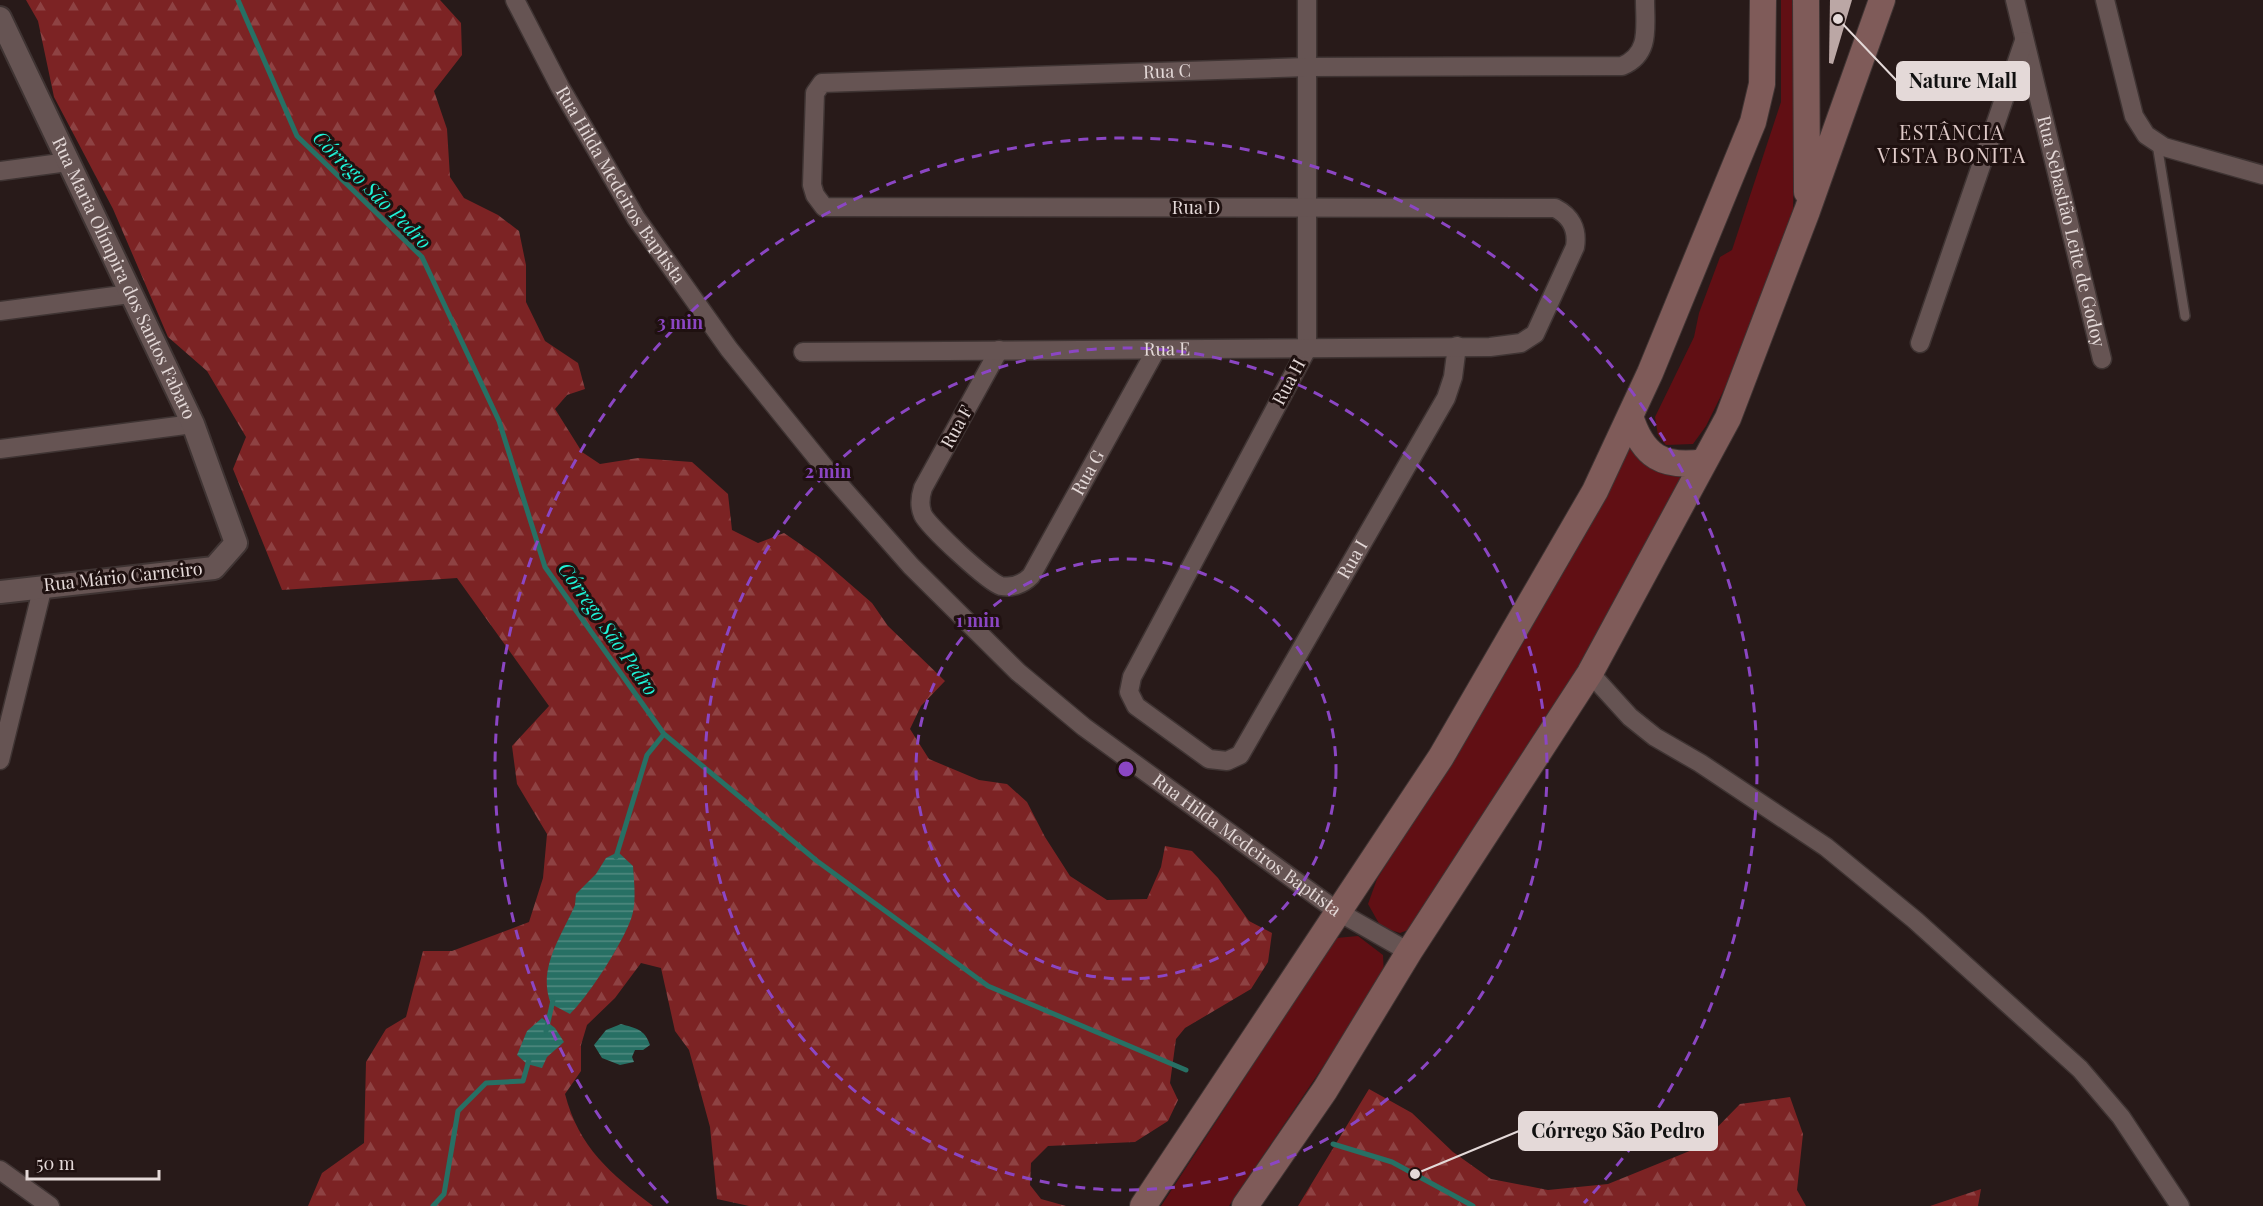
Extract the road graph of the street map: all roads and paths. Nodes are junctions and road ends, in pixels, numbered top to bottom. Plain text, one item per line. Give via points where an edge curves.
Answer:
1 (515, 0) edge
2 (1308, 0) edge
3 (1645, 0) edge
4 (1763, 0) edge
5 (1806, 0) edge
6 (1882, 0) edge
7 (2015, 0) edge
8 (2105, 0) edge
9 (2, 29) edge
10 (2025, 41) junction
11 (1307, 67) junction
12 (2151, 139) junction
13 (68, 162) junction
14 (0, 171) edge
15 (2263, 176) edge
16 (824, 207) joint
17 (1307, 208) junction
18 (1807, 211) junction
19 (130, 294) junction
20 (0, 311) edge
21 (2185, 316) dead end
22 (1530, 338) joint
23 (1920, 343) dead end
24 (1457, 346) junction
25 (1307, 349) junction
26 (999, 350) junction
27 (1156, 350) junction
28 (803, 352) dead end
29 (2102, 359) dead end
30 (1630, 416) junction
31 (193, 424) junction
32 (0, 449) edge
33 (1704, 462) junction
34 (920, 504) joint
35 (236, 543) joint
36 (43, 586) junction
37 (0, 592) edge
38 (1590, 673) junction
39 (1129, 692) joint
40 (0, 760) edge
41 (1337, 911) junction
42 (1408, 952) junction
43 (0, 1170) edge
44 (50, 1206) edge
45 (1143, 1206) edge
46 (1245, 1206) edge
47 (2180, 1206) edge

1 - 41 street, Rua Hilda Medeiros Baptista via 636,218 729,349 911,566 1010,665 1084,727
2 - 11 street, Rua H
3 - 11 street, Rua C via 1645,41 1638,57 1622,66
4 - 30 main road via 1762,84 1753,122
5 - 18 main road
6 - 18 main road
7 - 10 street, Rua Sebastião Leite de Godoy
8 - 12 street via 2134,116
9 - 13 street, Rua Maria Olímpira dos Santos Fabaro
10 - 23 street
10 - 29 street, Rua Sebastião Leite de Godoy
11 - 16 street, Rua C via 822,83 813,97 813,185
11 - 17 street, Rua H
12 - 15 street
12 - 21 lane
13 - 14 street
13 - 19 street, Rua Maria Olímpira dos Santos Fabaro
16 - 17 street, Rua D
17 - 22 street, Rua D via 1555,208 1567,215 1576,233 1575,247 1540,326
17 - 25 street, Rua H
18 - 33 main road via 1728,418
19 - 20 street
19 - 31 street, Rua Maria Olímpira dos Santos Fabaro
22 - 24 street, Rua E via 1513,345
24 - 25 street, Rua E
24 - 39 street, Rua I via 1446,398 1240,755 1227,761 1209,759 1136,706
25 - 27 street, Rua E
25 - 39 street, Rua H via 1132,676
26 - 27 street, Rua E
26 - 28 street, Rua E
26 - 34 street, Rua F via 923,488
27 - 34 street, Rua G via 1031,576 1014,586 990,581 926,520
30 - 33 main road via 1636,436 1656,457 1681,465
30 - 41 main road via 1595,491 1441,757
31 - 32 street
31 - 35 street, Rua Maria Olímpira dos Santos Fabaro
33 - 38 main road
35 - 36 street, Rua Mário Carneiro via 214,568
36 - 37 street, Rua Mário Carneiro
36 - 40 street
38 - 42 main road
38 - 47 street via 1630,717 1655,737 1826,847 1915,920 2080,1069 2121,1117
41 - 42 street, Rua Hilda Medeiros Baptista
41 - 45 main road
42 - 46 main road via 1325,1090
43 - 44 street

